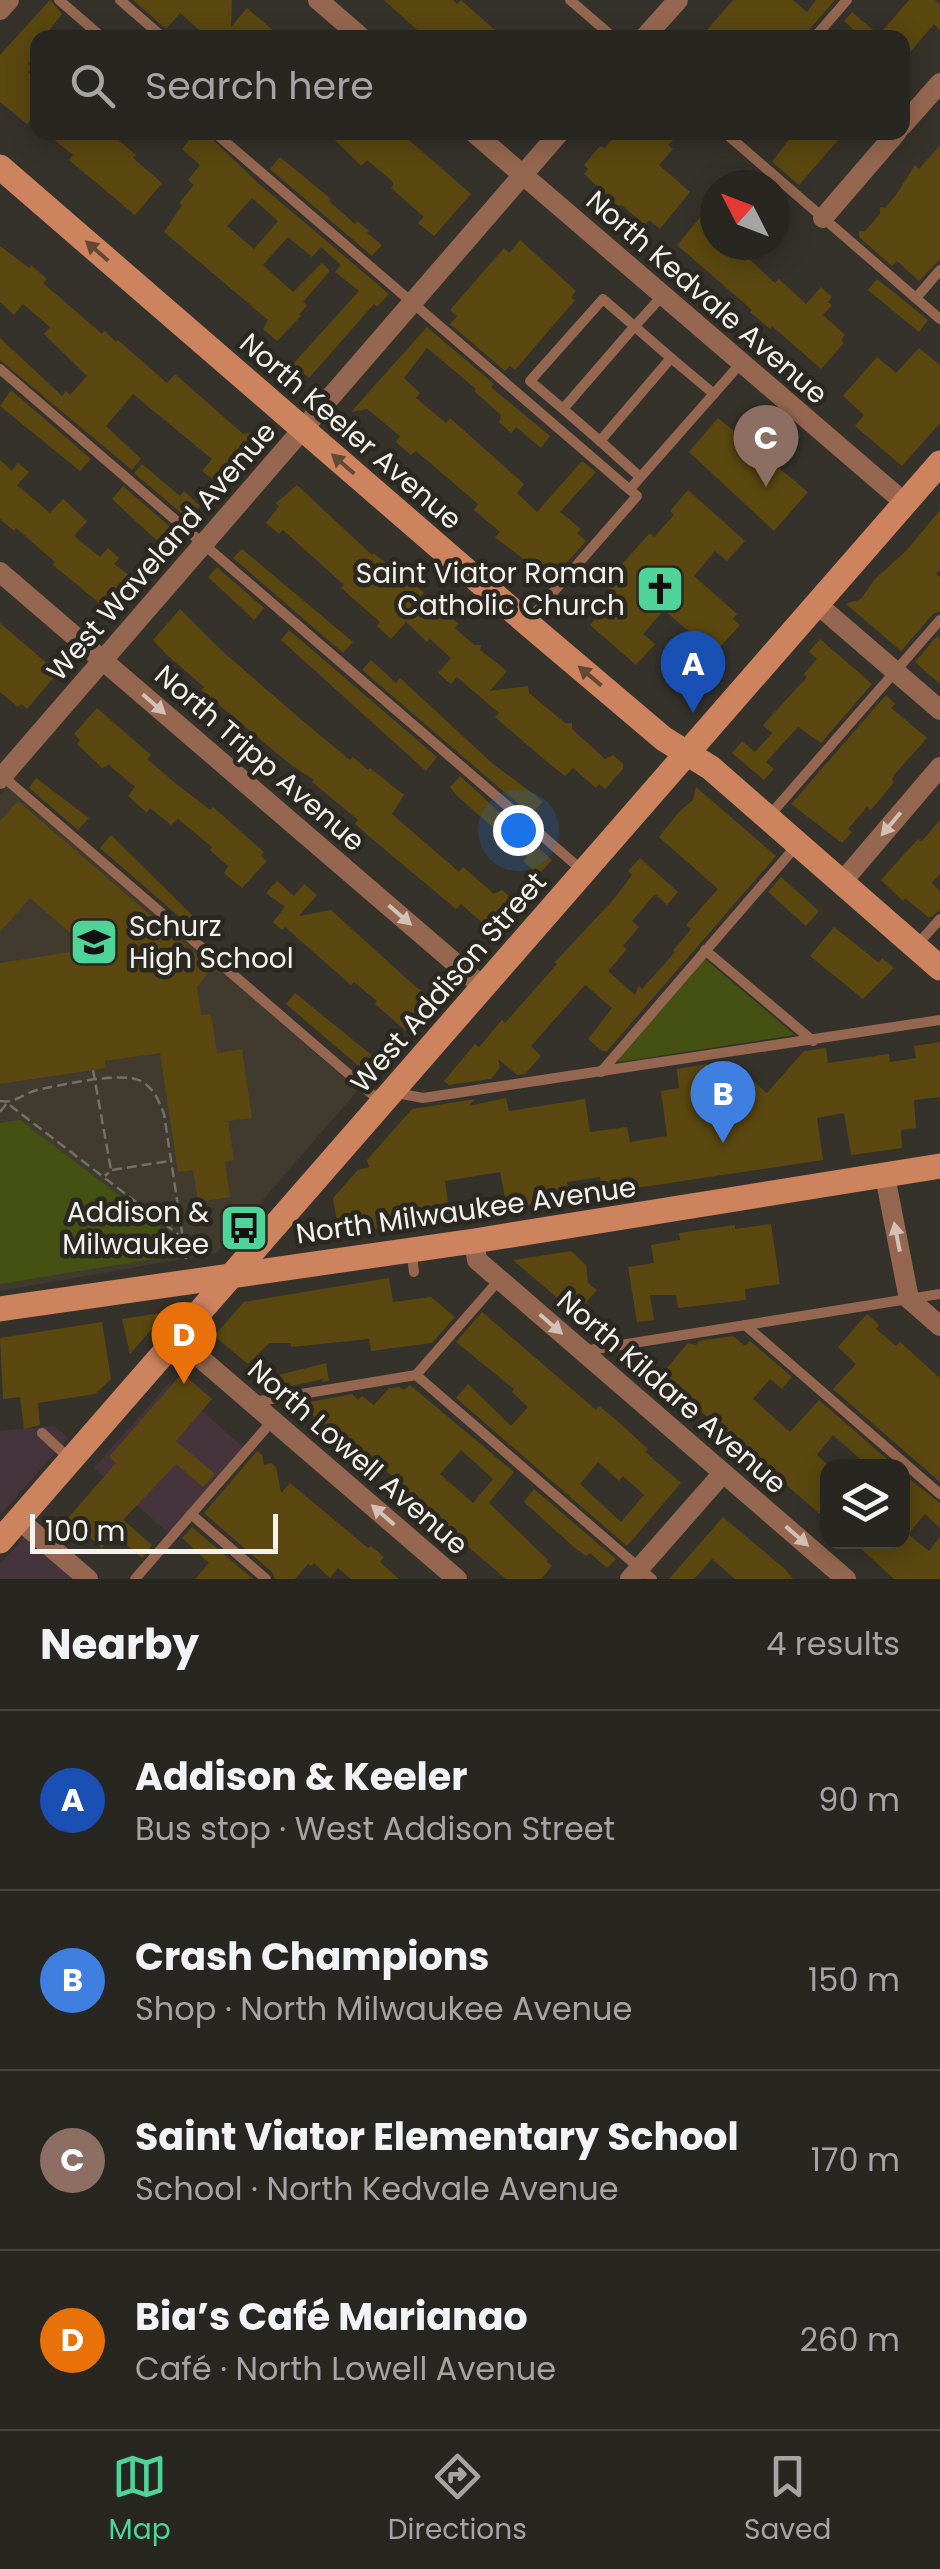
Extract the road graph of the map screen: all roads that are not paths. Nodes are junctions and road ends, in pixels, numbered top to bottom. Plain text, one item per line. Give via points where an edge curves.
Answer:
1 (8, 0) edge
2 (60, 0) edge
3 (120, 0) edge
4 (570, 0) edge
5 (678, 0) edge
6 (847, 0) edge
7 (332, 4) edge
8 (0, 10) edge
9 (94, 30) edge
10 (154, 30) edge
11 (355, 30) edge
12 (605, 30) edge
13 (651, 30) edge
14 (821, 30) edge
15 (940, 83) edge
16 (910, 117) edge
17 (223, 140) edge
18 (482, 140) edge
19 (553, 140) edge
20 (734, 140) edge
21 (890, 140) edge
22 (0, 167) edge
23 (522, 175) junction
24 (823, 218) junction
25 (940, 270) edge
26 (662, 295) junction
27 (916, 298) junction
28 (413, 302) junction
29 (940, 319) edge
30 (634, 327) junction
31 (672, 358) junction
32 (741, 363) junction
33 (0, 369) edge
34 (714, 394) junction
35 (563, 409) junction
36 (303, 429) junction
37 (600, 440) junction
38 (940, 462) edge
39 (640, 477) junction
40 (630, 489) junction
41 (905, 503) junction
42 (203, 544) junction
43 (0, 572) edge
44 (817, 604) junction
45 (940, 620) edge
46 (527, 622) junction
47 (102, 660) junction
48 (895, 671) junction
49 (940, 710) edge
50 (688, 753) junction
51 (940, 766) edge
52 (1, 776) edge
53 (767, 818) junction
54 (798, 844) junction
55 (584, 872) junction
56 (842, 882) junction
57 (940, 919) edge
58 (916, 946) junction
59 (705, 950) junction
60 (940, 968) edge
61 (484, 987) junction
62 (940, 1020) edge
63 (812, 1041) junction
64 (601, 1072) junction
65 (387, 1097) junction
66 (940, 1166) edge
67 (886, 1176) junction
68 (474, 1241) junction
69 (233, 1274) junction
70 (500, 1280) junction
71 (940, 1294) edge
72 (908, 1299) junction
73 (0, 1309) edge
74 (745, 1325) junction
75 (940, 1326) edge
76 (177, 1338) junction
77 (582, 1351) junction
78 (416, 1375) junction
79 (252, 1402) junction
80 (273, 1420) junction
81 (42, 1433) dead end
82 (71, 1460) junction
83 (723, 1473) junction
84 (940, 1494) edge
85 (191, 1514) junction
86 (19, 1520) junction
87 (0, 1541) edge
88 (640, 1575) edge
89 (88, 1579) edge
90 (135, 1579) edge
91 (266, 1579) edge
92 (457, 1579) edge
93 (846, 1579) edge

1 - 8 street
2 - 9 lane
3 - 10 lane
4 - 12 lane
5 - 13 street
6 - 14 lane
7 - 11 street
15 - 16 street
17 - 28 lane
18 - 23 street, North Kedvale Avenue
19 - 23 street, West Waveland Avenue
20 - 24 lane
21 - 24 street
36 -> 22 street, North Keeler Avenue
23 - 26 street, North Kedvale Avenue
23 - 28 street, West Waveland Avenue
24 - 27 lane
25 - 27 lane
26 - 30 lane
26 - 32 street, North Kedvale Avenue
27 - 29 lane
28 - 36 street, West Waveland Avenue
28 - 40 lane
30 - 31 lane
30 - 35 lane
30 - 35 lane via 603,299 542,367 530,381
31 - 34 lane
31 - 37 lane
32 - 34 lane
32 - 41 street, North Kedvale Avenue
33 - 42 lane
34 - 39 lane
35 - 37 lane
36 - 42 street, West Waveland Avenue
46 -> 36 street, North Keeler Avenue
37 - 39 lane
38 - 41 street, West Addison Street
39 - 40 lane
40 - 46 lane via 638,496
41 - 44 street, West Addison Street
42 - 47 street, West Waveland Avenue
42 - 55 lane
43 - 47 street, North Tripp Avenue
44 - 48 street
44 - 50 street, West Addison Street
45 - 48 lane
50 -> 46 street, North Keeler Avenue
47 - 52 street, West Waveland Avenue
47 -> 61 street, North Tripp Avenue
48 - 49 street
48 - 53 lane
50 - 53 street, North Keeler Avenue
50 - 55 street, West Addison Street
51 -> 56 street
52 - 65 lane
53 - 54 street, North Keeler Avenue
54 - 56 street, North Keeler Avenue
54 - 59 lane
55 - 61 street, West Addison Street
56 - 58 street, North Keeler Avenue
57 - 58 lane
58 - 60 street, North Keeler Avenue
59 - 63 lane
59 - 64 lane
61 - 65 street, West Addison Street
62 - 63 lane
63 - 64 lane
64 - 65 lane via 423,1098
65 - 69 street, West Addison Street
66 - 67 street, North Milwaukee Avenue
67 - 68 street, North Milwaukee Avenue
72 -> 67 street
68 - 69 street, North Milwaukee Avenue via 413,1261
68 - 70 street, North Kildare Avenue via 477,1260
69 - 73 street, North Milwaukee Avenue
69 - 76 street, West Addison Street
70 -> 77 street, North Kildare Avenue
70 - 78 lane
71 - 72 lane
72 - 74 lane
72 - 75 street
74 - 77 lane
74 - 84 lane
76 - 79 street, North Lowell Avenue
76 - 82 street, West Addison Street
77 - 83 street, North Kildare Avenue
78 - 79 lane
78 - 88 lane
79 - 80 street, North Lowell Avenue
80 - 85 lane
92 -> 80 street, North Lowell Avenue
81 - 82 lane
82 - 86 street, West Addison Street
83 - 88 street
83 -> 93 street, North Kildare Avenue
85 - 90 lane
85 - 91 lane
86 - 87 street, West Addison Street
86 - 89 street

